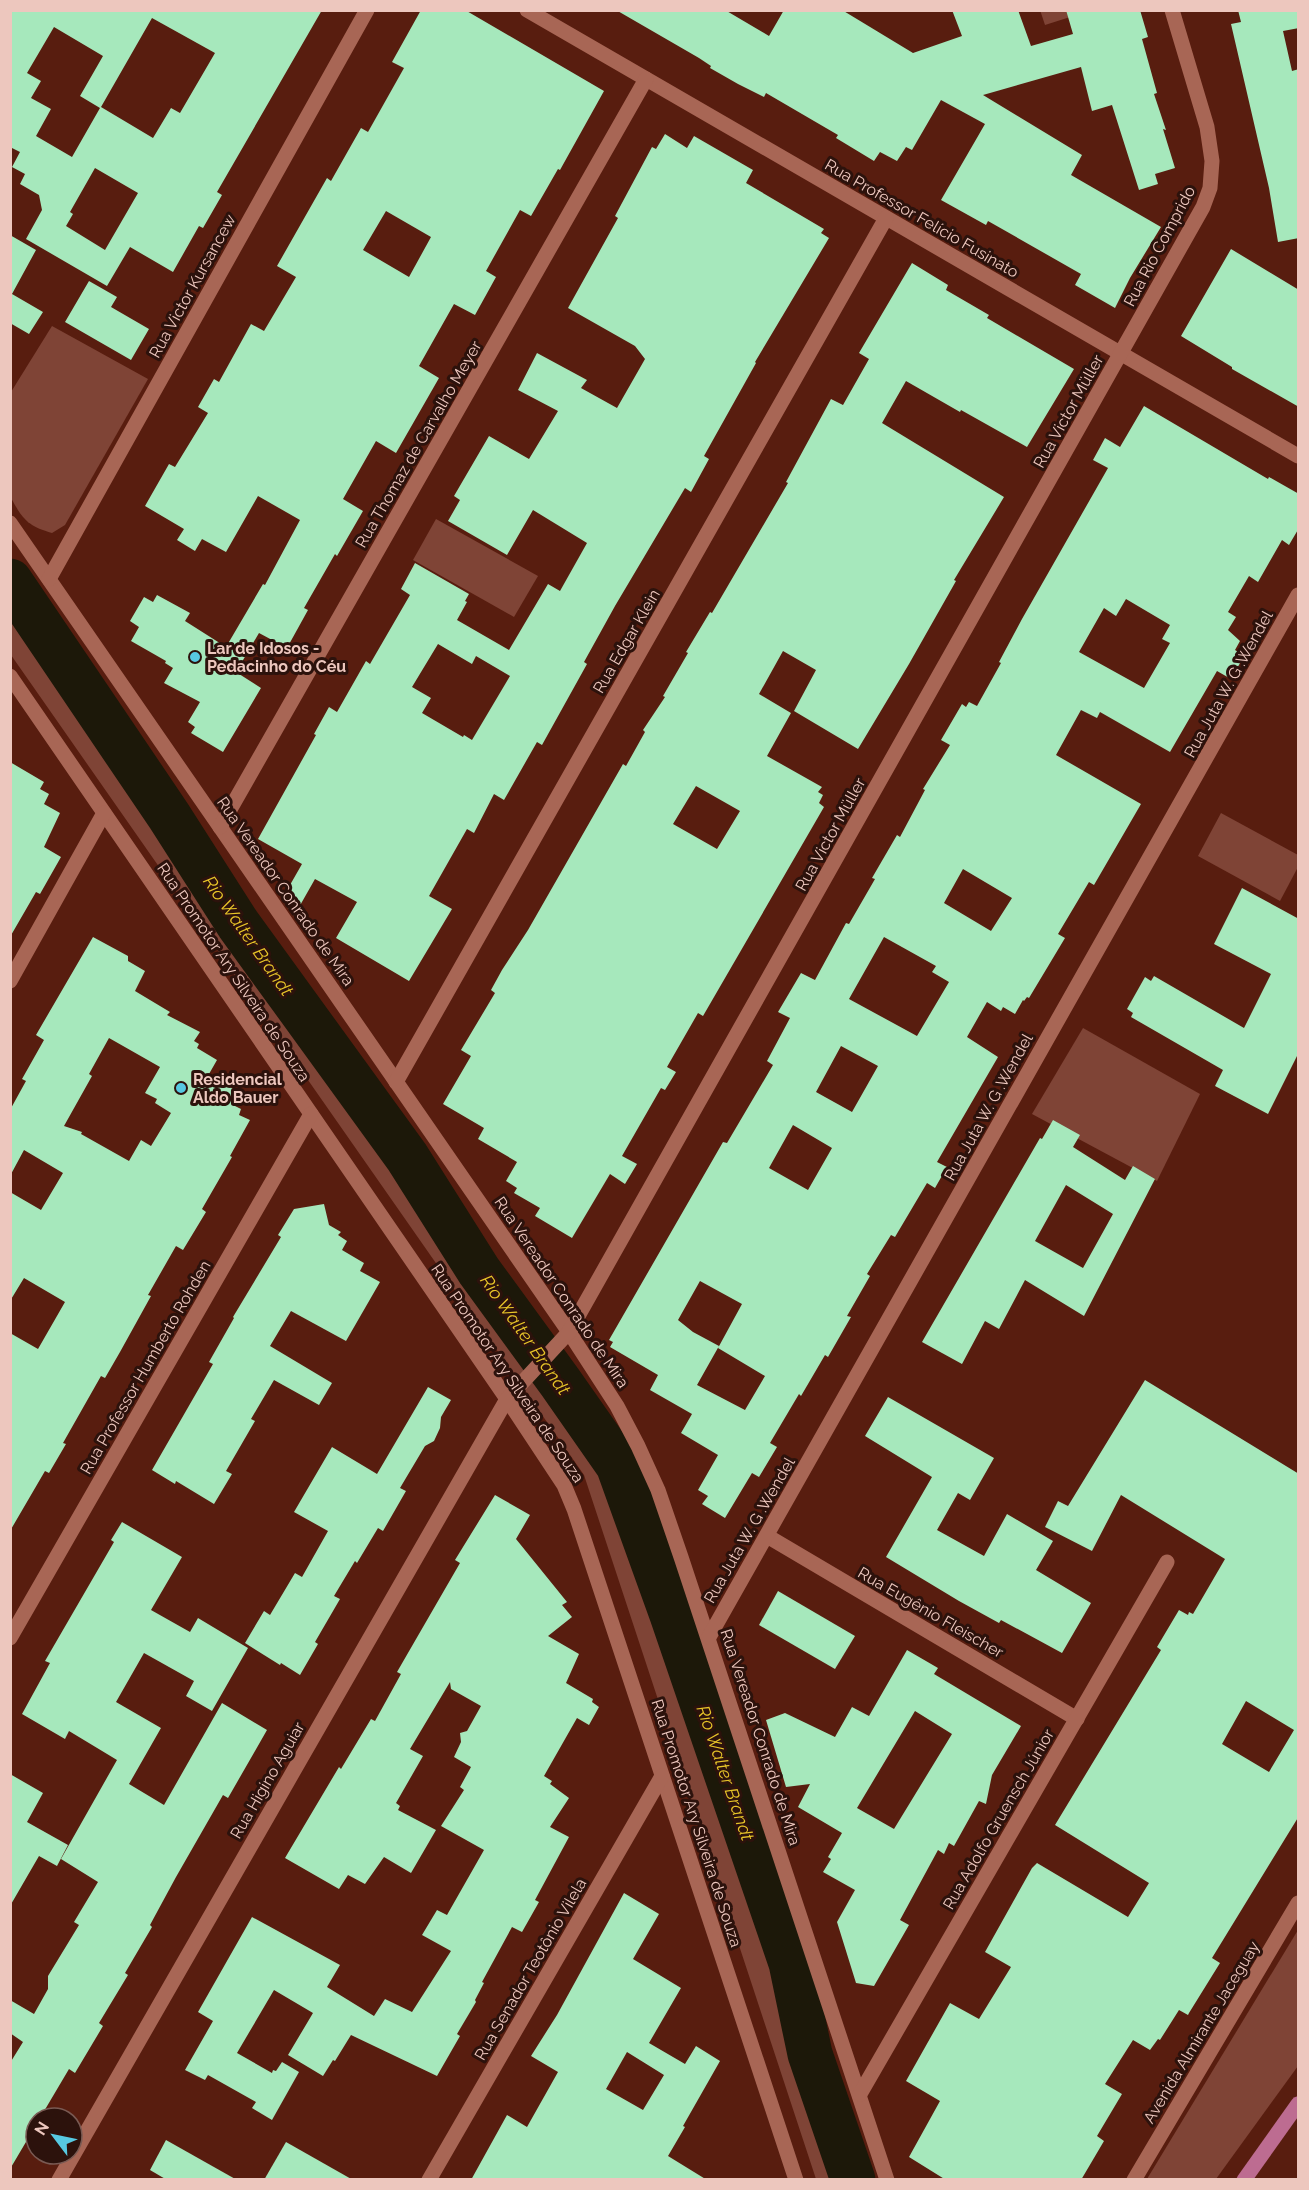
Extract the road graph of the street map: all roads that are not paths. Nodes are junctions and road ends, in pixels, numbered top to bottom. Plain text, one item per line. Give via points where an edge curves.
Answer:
1 (368, 10) edge
2 (527, 10) edge
3 (1172, 10) edge
4 (646, 79) junction
5 (886, 218) junction
6 (1121, 354) junction
7 (1299, 456) edge
8 (10, 523) edge
9 (49, 579) junction
10 (1299, 595) edge
11 (10, 676) edge
12 (104, 813) junction
13 (220, 827) junction
14 (10, 981) edge
15 (396, 1082) junction
16 (311, 1114) junction
17 (569, 1332) junction
18 (507, 1399) junction
19 (767, 1536) junction
20 (1167, 1562) dead end
21 (709, 1637) junction
22 (10, 1638) edge
23 (1077, 1719) junction
24 (662, 1776) junction
25 (1299, 1903) edge
26 (860, 2094) junction
27 (1299, 2104) edge
28 (791, 2175) edge
29 (59, 2180) edge
30 (429, 2180) edge
31 (887, 2180) edge
32 (1134, 2180) edge
33 (1244, 2180) edge

1 - 9 street, Rua Victor Kursancew
2 - 4 street, Rua Professor Felício Fusinato
3 - 6 street, Rua Rio Comprido via 1207,127 1212,161 1210,188 1192,228
4 - 5 street, Rua Professor Felício Fusinato
4 - 13 street, Rua Thomaz de Carvalho Meyer
5 - 6 street, Rua Professor Felício Fusinato
5 - 15 street, Rua Edgar Klein
6 - 7 street, Rua Professor Felício Fusinato
6 - 17 street, Rua Victor Müller
8 - 9 street, Rua Vereador Conrado de Mira
9 - 13 street, Rua Vereador Conrado de Mira
10 - 19 street, Rua Juta W. G .Wendel
11 - 12 street, Rua Promotor Ary Silveira de Souza
12 - 14 street
12 - 16 street, Rua Promotor Ary Silveira de Souza
13 - 15 street, Rua Vereador Conrado de Mira
15 - 17 street, Rua Vereador Conrado de Mira
16 - 18 street, Rua Promotor Ary Silveira de Souza
16 - 22 street, Rua Professor Humberto Rohden
17 - 18 street, Rua Victor Müller
17 - 21 street, Rua Vereador Conrado de Mira via 638,1446 658,1490
18 - 24 street, Rua Promotor Ary Silveira de Souza via 564,1485 574,1509
18 - 29 street, Rua Higino Aguiar
19 - 21 street, Rua Juta W. G .Wendel
19 - 23 street, Rua Eugênio Fleischer
20 - 23 street, Rua Adolfo Gruensch Júnior
21 - 26 street, Rua Vereador Conrado de Mira
23 - 26 street, Rua Adolfo Gruensch Júnior
24 - 28 street, Rua Promotor Ary Silveira de Souza
24 - 30 street, Rua Senador Teotônio Vilela
25 - 32 street, Avenida Almirante Jaceguay
26 - 31 street, Rua Vereador Conrado de Mira
27 - 33 main road

